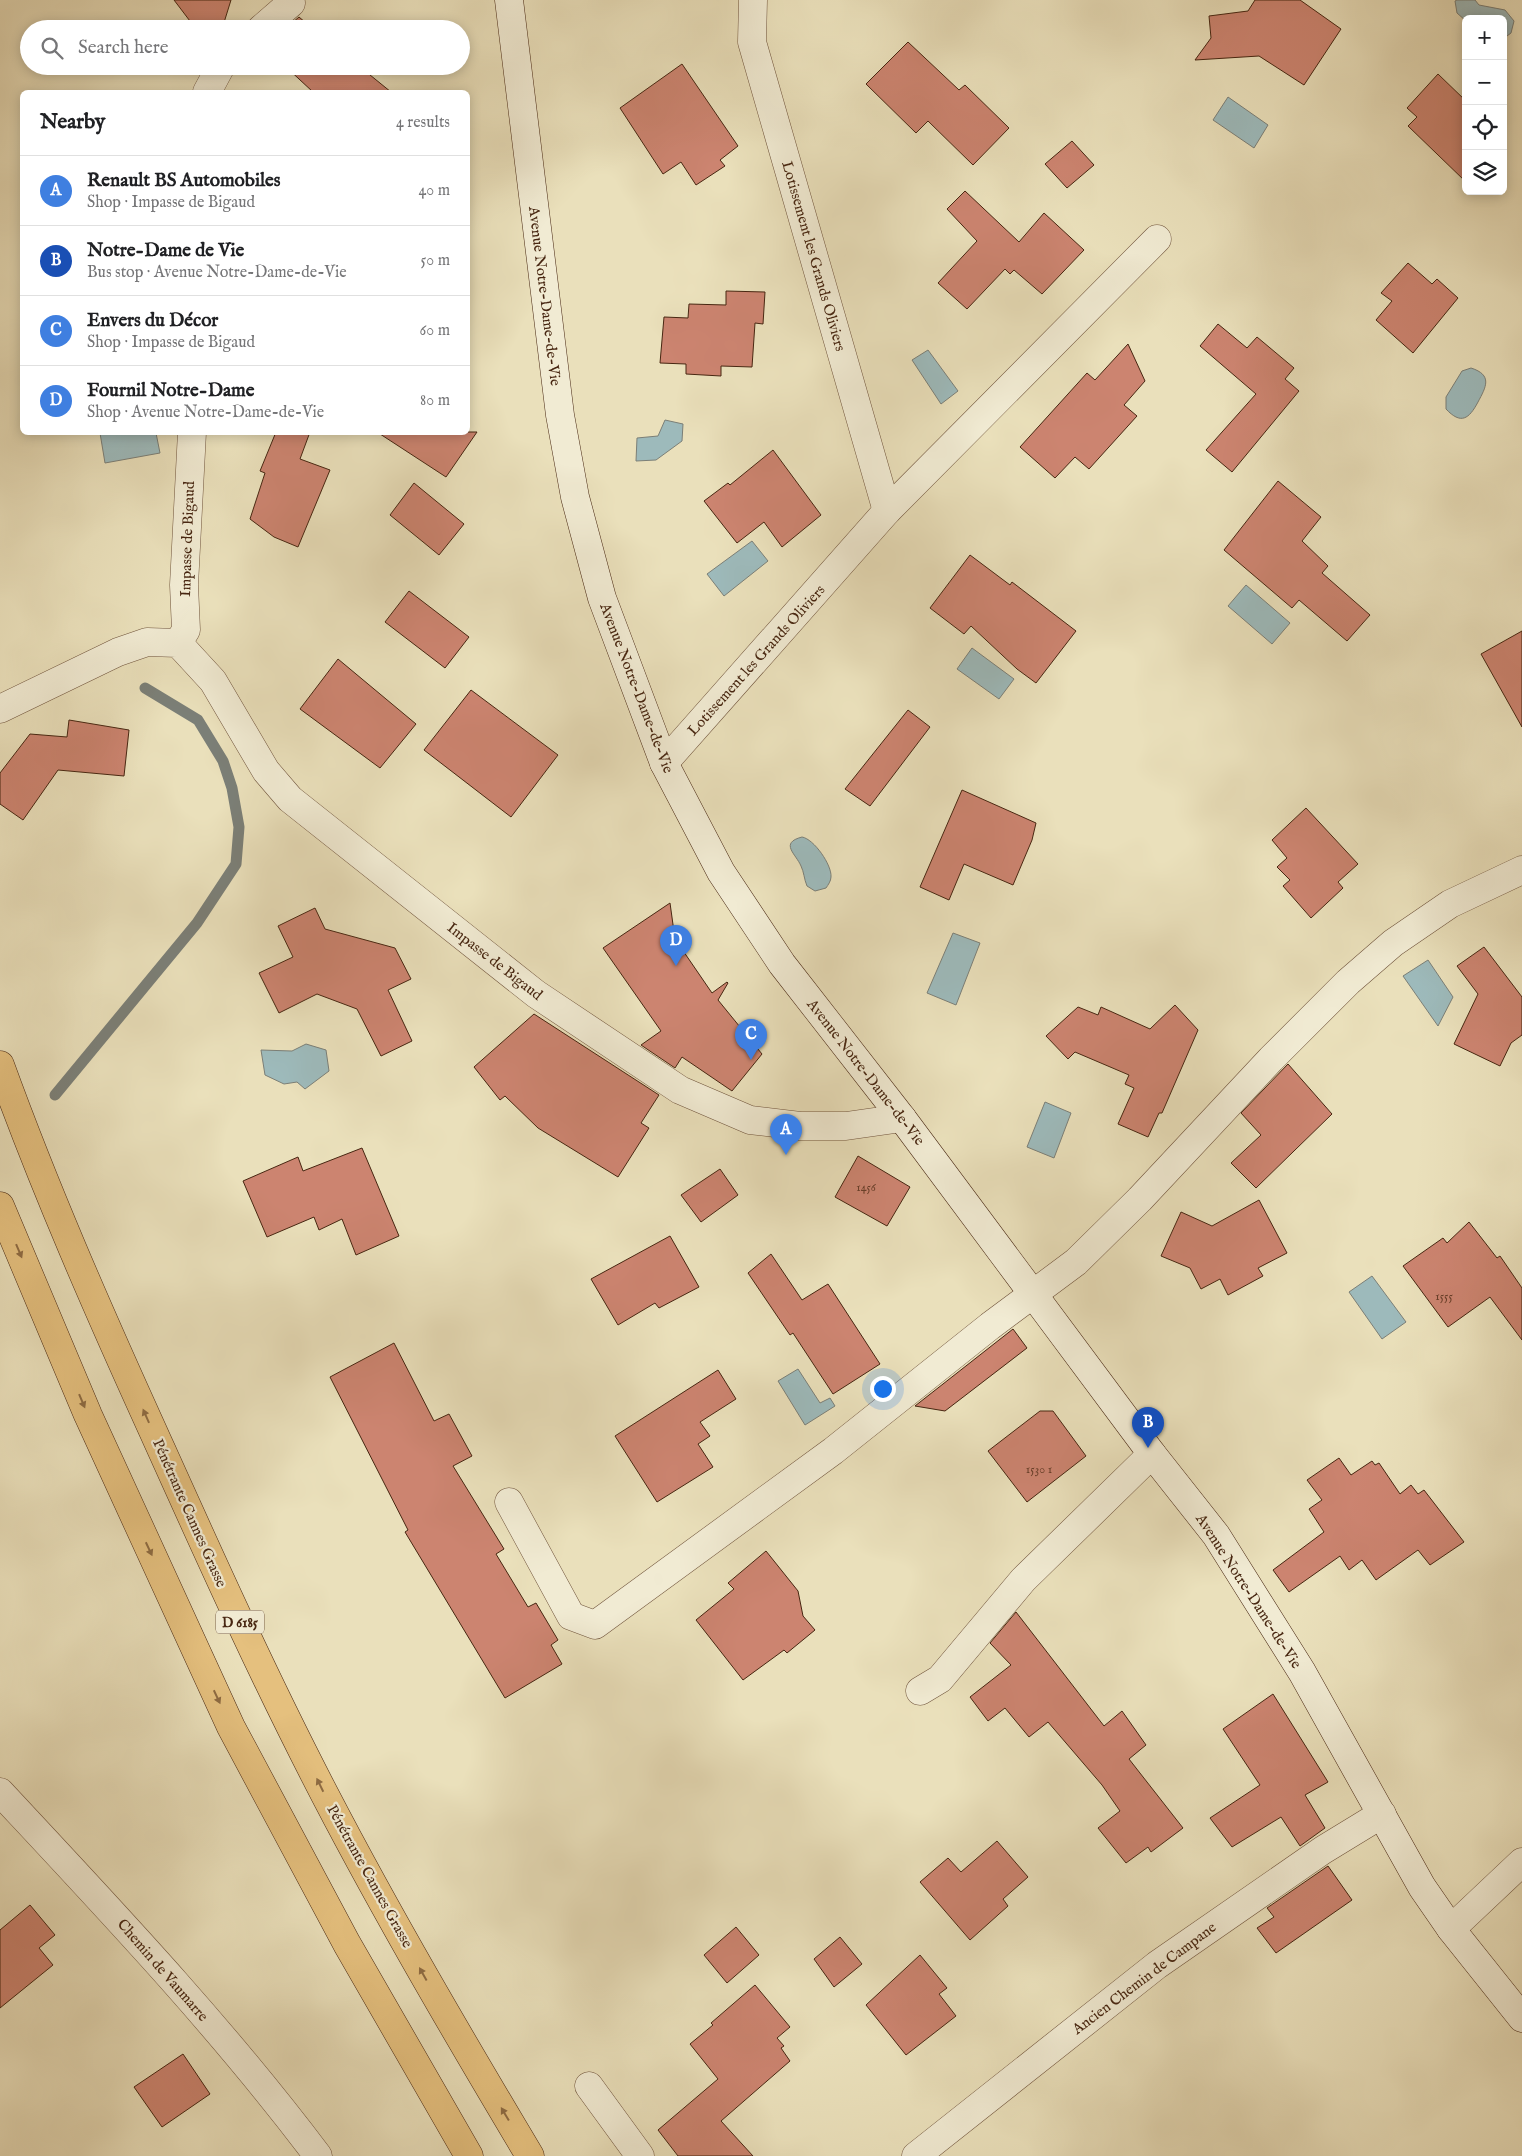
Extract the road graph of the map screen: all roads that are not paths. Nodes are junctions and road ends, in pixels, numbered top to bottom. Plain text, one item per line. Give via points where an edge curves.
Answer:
1 (509, 0) edge
2 (753, 0) edge
3 (291, 4) dead end
4 (272, 20) edge
5 (216, 75) edge
6 (208, 90) edge
7 (1156, 239) dead end
8 (192, 435) edge
9 (887, 511) junction
10 (178, 643) junction
11 (0, 709) edge
12 (664, 763) junction
13 (1522, 870) edge
14 (0, 1064) edge
15 (902, 1118) junction
16 (0, 1206) edge
17 (1033, 1293) junction
18 (1152, 1454) junction
19 (509, 1502) dead end
20 (920, 1692) dead end
21 (0, 1792) edge
22 (1382, 1814) junction
23 (1522, 1862) edge
24 (1452, 1929) junction
25 (1522, 2018) edge
26 (589, 2086) dead end
27 (318, 2156) edge
28 (469, 2156) edge
29 (530, 2156) edge
30 (640, 2156) edge
31 (916, 2156) edge

1 - 12 street, Avenue Notre-Dame-de-Vie via 559,406 575,498 602,598
2 - 9 street, Lotissement les Grands Oliviers via 752,42
3 - 4 street
5 - 6 street
7 - 9 street, Lotissement les Grands Oliviers
8 - 10 street, Impasse de Bigaud via 184,585 186,630
9 - 12 street, Lotissement les Grands Oliviers
10 - 11 street via 147,642 118,652
10 - 15 street, Impasse de Bigaud via 213,681 266,771 290,799 536,994 680,1090 750,1120 846,1126
12 - 15 street, Avenue Notre-Dame-de-Vie via 721,872 782,964
13 - 17 street via 1450,904 1393,943 1348,982 1271,1059 1140,1199 1076,1262
29 -> 14 highway, Pénétrante Cannes Grasse / D 6185 via 442,2008 325,1795 221,1582 117,1351 28,1140
15 - 17 street, Avenue Notre-Dame-de-Vie
16 -> 28 highway via 88,1416 231,1727 346,1944
17 - 18 street, Avenue Notre-Dame-de-Vie
17 - 19 street via 833,1451 596,1625 571,1616
18 - 20 street via 1023,1580 940,1679
18 - 22 street, Avenue Notre-Dame-de-Vie via 1216,1535 1302,1672
21 - 27 street, Chemin de Vaumarre via 149,1951 274,2097
22 - 24 street, Avenue Notre-Dame-de-Vie via 1422,1887
22 - 31 street, Ancien Chemin de Campane via 1156,1965
23 - 24 street
24 - 25 street, Avenue Notre-Dame-de-Vie
26 - 30 street

